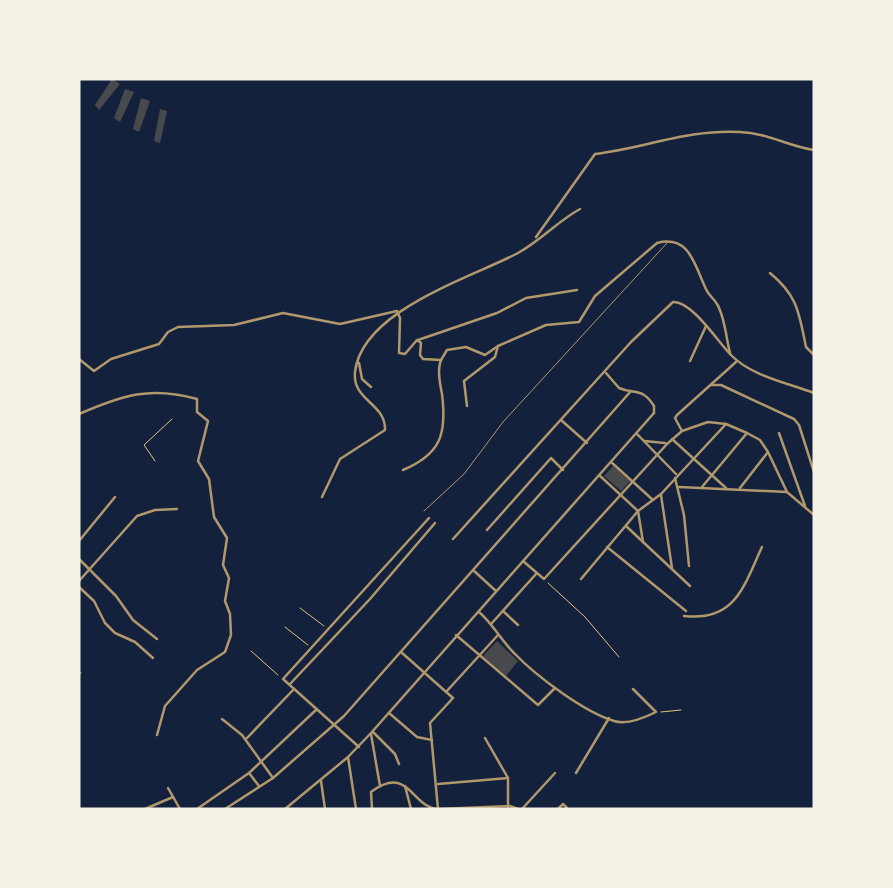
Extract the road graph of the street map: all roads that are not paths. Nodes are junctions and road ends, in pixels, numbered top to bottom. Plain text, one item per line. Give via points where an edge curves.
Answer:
1 (814, 150) edge
2 (580, 209) dead end
3 (669, 241) junction
4 (532, 243) junction
5 (770, 273) dead end
6 (577, 290) dead end
7 (399, 313) junction
8 (706, 326) junction
9 (417, 340) junction
10 (498, 346) junction
11 (814, 355) edge
12 (360, 356) junction
13 (731, 356) junction
14 (79, 359) edge
15 (441, 360) junction
16 (690, 360) dead end
17 (737, 361) junction
18 (606, 372) junction
19 (711, 385) junction
20 (370, 387) dead end
21 (631, 391) junction
22 (814, 393) edge
23 (467, 406) dead end
24 (79, 414) edge
25 (561, 420) junction
26 (726, 424) junction
27 (682, 431) junction
28 (747, 433) junction
29 (779, 433) dead end
30 (637, 434) junction
31 (672, 439) junction
32 (644, 441) junction
33 (587, 443) junction
34 (667, 444) junction
35 (768, 452) junction
36 (657, 454) junction
37 (692, 457) junction
38 (611, 462) junction
39 (403, 470) dead end
40 (563, 470) junction
41 (814, 472) edge
42 (599, 475) junction
43 (712, 475) junction
44 (676, 477) junction
45 (632, 481) junction
46 (679, 486) junction
47 (702, 487) junction
48 (726, 488) junction
49 (739, 489) junction
50 (786, 492) junction
51 (620, 494) junction
52 (661, 494) junction
53 (115, 497) dead end
54 (322, 498) dead end
55 (653, 500) junction
56 (805, 506) junction
57 (177, 509) dead end
58 (638, 511) junction
59 (424, 512) dead end
60 (814, 515) edge
61 (429, 518) dead end
62 (435, 523) dead end
63 (625, 525) junction
64 (487, 530) dead end
65 (453, 538) dead end
66 (79, 541) edge
67 (643, 542) junction
68 (606, 546) junction
69 (762, 547) dead end
70 (79, 559) edge
71 (523, 561) junction
72 (689, 566) dead end
73 (672, 568) junction
74 (89, 569) junction
75 (473, 570) junction
76 (537, 573) junction
77 (580, 579) dead end
78 (79, 581) edge
79 (690, 586) dead end
80 (79, 587) edge
81 (496, 592) junction
82 (502, 611) junction
83 (478, 612) junction
84 (492, 623) junction
85 (518, 625) dead end
86 (456, 635) junction
87 (498, 635) junction
88 (157, 639) dead end
89 (401, 652) junction
90 (480, 655) junction
91 (153, 658) dead end
92 (424, 672) junction
93 (290, 684) junction
94 (555, 688) junction
95 (294, 689) junction
96 (633, 689) dead end
97 (446, 692) junction
98 (317, 709) junction
99 (389, 713) junction
100 (608, 718) junction
101 (222, 719) dead end
102 (332, 725) junction
103 (372, 732) junction
104 (157, 735) dead end
105 (485, 738) dead end
106 (246, 739) junction
107 (433, 740) junction
108 (359, 747) junction
109 (348, 757) junction
110 (261, 762) junction
111 (399, 764) dead end
112 (250, 773) junction
113 (555, 773) dead end
114 (576, 773) dead end
115 (273, 778) junction
116 (508, 778) junction
117 (320, 781) junction
118 (404, 785) junction
119 (437, 785) junction
120 (260, 786) junction
121 (380, 786) junction
122 (167, 788) dead end
123 (173, 797) junction
124 (509, 808) edge
125 (145, 809) edge
126 (180, 809) edge
127 (197, 809) edge
128 (225, 809) edge
129 (285, 809) edge
130 (325, 809) edge
131 (356, 809) edge
132 (372, 809) edge
133 (411, 809) edge
134 (431, 809) edge
135 (438, 809) edge
136 (520, 809) edge
137 (558, 809) edge
138 (568, 809) edge

1 - 4 street via 766,135 712,132 595,154
2 - 4 street
3 - 10 street via 657,243 595,296 579,322 547,325
3 - 13 street via 680,245 697,263 720,312
3 - 59 lane via 503,422 464,474
4 - 7 street
5 - 11 street via 790,289 806,347
6 - 9 street via 526,298 497,313
7 - 9 street via 399,353 405,354
7 - 12 street via 369,339
7 - 14 street via 340,324 283,313 234,325 192,325 171,330 159,344 111,359 97,370 90,370
8 - 13 street
8 - 16 street
8 - 18 street via 683,304 673,302
9 - 15 street via 421,358
10 - 15 street via 482,356 466,348 451,349
10 - 23 street via 495,357 464,381
12 - 20 street via 362,379
12 - 54 street via 357,388 382,413 385,430 340,459
13 - 17 street
15 - 39 street via 444,429 430,455
17 - 19 street
17 - 22 street
18 - 21 street via 619,388
18 - 25 street
19 - 27 street via 676,416
19 - 41 street via 721,385 794,419
21 - 30 street via 638,390 650,400 654,413
21 - 33 street
24 - 104 street via 117,399 166,391 197,398 197,412 208,421 198,461 210,483 213,514 227,538 223,565 229,578 225,601 231,635 225,652 197,670 170,699 162,710
25 - 33 street
25 - 65 street
26 - 27 street via 708,422
26 - 28 street
26 - 37 street
27 - 31 street
28 - 35 street via 760,440
28 - 43 street
29 - 56 street
30 - 32 street
30 - 38 street
31 - 34 street
31 - 37 street
32 - 34 street
32 - 36 street
33 - 40 street
34 - 36 street
35 - 49 street
35 - 50 street
36 - 44 street
36 - 45 street
37 - 43 street
37 - 44 street
38 - 42 street
38 - 45 street
40 - 64 street via 551,458
40 - 75 street
42 - 51 street
42 - 71 street
43 - 47 street
43 - 48 street
44 - 46 street
44 - 52 street
45 - 51 street
45 - 55 street
46 - 47 street
46 - 72 street
47 - 48 street
48 - 49 street
49 - 50 street
50 - 56 street
51 - 58 street
51 - 76 street via 544,579
52 - 55 street
52 - 73 street
53 - 66 street
55 - 58 street
56 - 60 street
57 - 74 street via 137,516
58 - 63 street
58 - 67 street
61 - 93 street via 282,678
62 - 93 street
63 - 67 street
63 - 68 street
67 - 73 street
68 - 69 street via 685,613 708,615 734,604
68 - 77 street
70 - 74 street
71 - 76 street
71 - 81 street
73 - 79 street
74 - 78 street
74 - 88 street via 117,596 132,620
75 - 81 street
75 - 89 street
76 - 82 street
80 - 91 street via 115,634 135,642
81 - 83 street
82 - 84 street
82 - 85 street
83 - 84 street
83 - 86 street
84 - 87 street
86 - 90 street
86 - 92 street
87 - 90 street
87 - 94 street
89 - 92 street
89 - 102 street
90 - 94 street via 538,705
90 - 97 street
92 - 97 street
92 - 99 street
93 - 95 street
94 - 100 street
95 - 98 street
95 - 106 street
96 - 100 street via 656,712 632,721
97 - 107 street via 453,698 430,723
98 - 102 street
98 - 110 street
99 - 103 street
99 - 107 street via 417,737
100 - 114 street
101 - 106 street
102 - 108 street
102 - 115 street
103 - 108 street
103 - 111 street via 396,754
103 - 121 street
105 - 116 street
106 - 110 street
107 - 119 street
108 - 109 street
109 - 117 street
109 - 131 street
110 - 112 street
110 - 115 street
112 - 120 street
112 - 127 street
113 - 136 street
115 - 120 street
116 - 119 street
116 - 124 street
117 - 129 street
117 - 130 street
118 - 121 street
118 - 133 street
118 - 134 street
119 - 135 street
120 - 128 street
121 - 132 street via 370,794
122 - 123 street
123 - 125 street
123 - 126 street
124 - 135 street
124 - 136 street
134 - 135 street
137 - 138 street via 563,804

